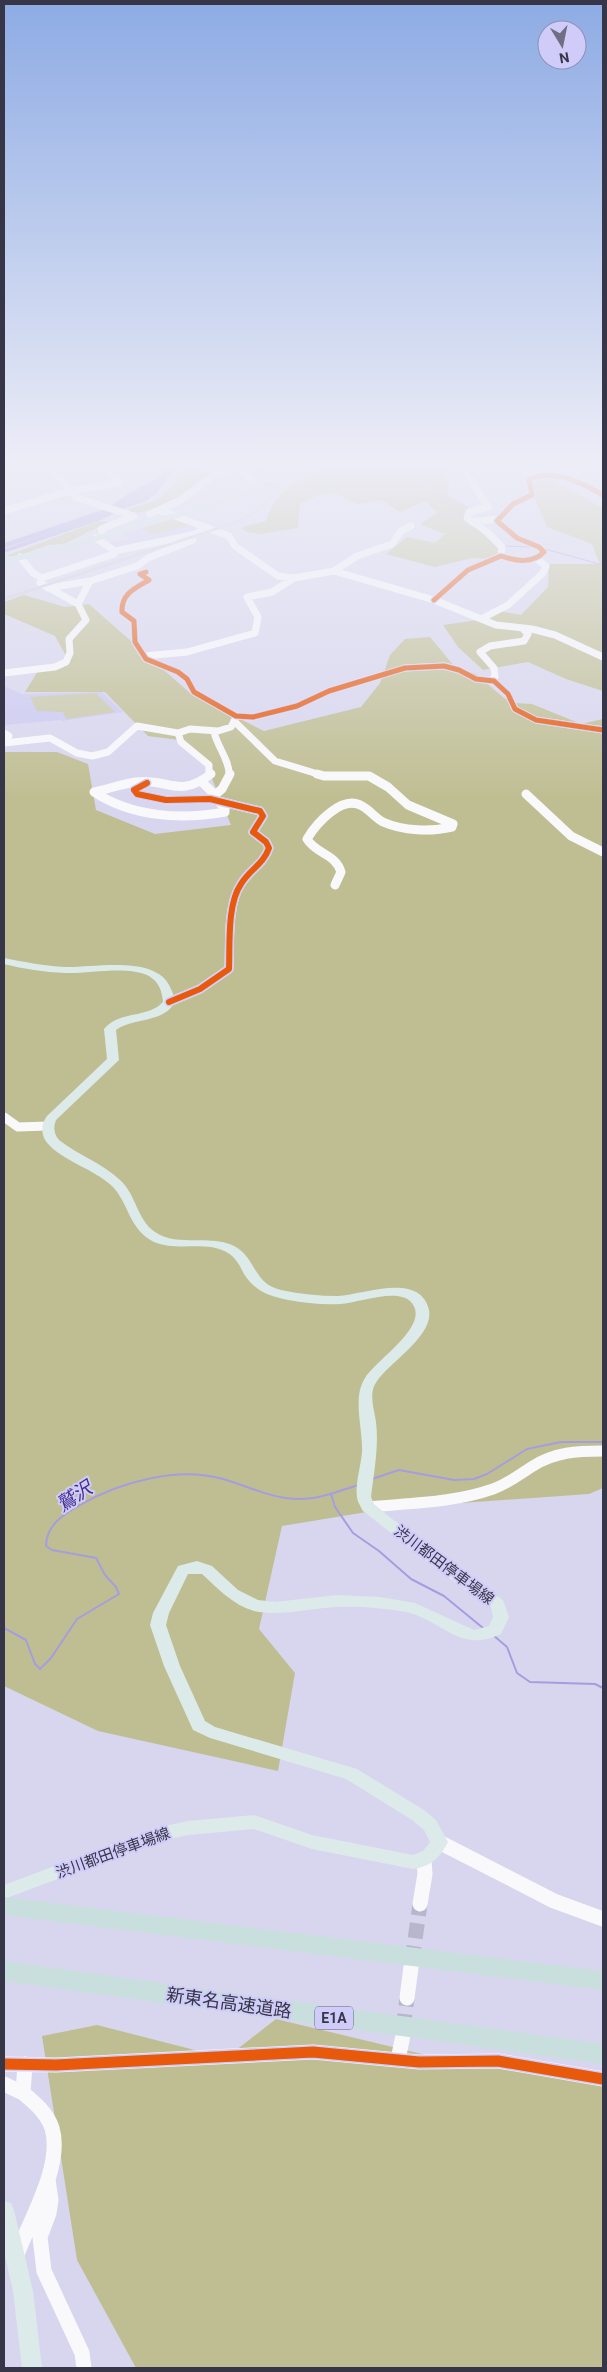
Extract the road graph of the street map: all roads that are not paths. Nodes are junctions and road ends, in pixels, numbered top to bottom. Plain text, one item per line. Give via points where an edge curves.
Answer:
1 (42, 578) edge
2 (100, 578) edge
3 (146, 578) edge
4 (294, 578) edge
5 (357, 578) edge
6 (459, 578) edge
7 (537, 578) edge
8 (90, 581) junction
9 (48, 588) junction
10 (434, 600) junction
11 (78, 604) junction
12 (481, 619) junction
13 (524, 630) junction
14 (144, 656) junction
15 (603, 657) edge
16 (4, 673) edge
17 (491, 680) junction
18 (235, 718) junction
19 (603, 730) edge
20 (214, 732) junction
21 (178, 733) junction
22 (4, 734) edge
23 (4, 738) edge
24 (4, 743) edge
25 (201, 781) junction
26 (147, 783) junction
27 (526, 794) dead end
28 (214, 798) junction
29 (603, 852) edge
30 (334, 885) dead end
31 (4, 961) edge
32 (169, 1002) junction
33 (4, 1117) edge
34 (48, 1126) junction
35 (603, 1450) edge
36 (368, 1507) junction
37 (439, 1842) junction
38 (424, 1861) junction
39 (4, 1892) edge
40 (420, 1904) tunnel mouth
41 (4, 1906) edge
42 (603, 1919) edge
43 (411, 1967) tunnel mouth
44 (4, 1971) edge
45 (603, 1980) edge
46 (407, 1998) tunnel mouth
47 (402, 2035) tunnel mouth
48 (603, 2054) edge
49 (398, 2060) junction
50 (4, 2064) edge
51 (26, 2064) junction
52 (603, 2079) edge
53 (4, 2084) edge
54 (23, 2093) junction
55 (48, 2180) junction
56 (4, 2210) edge
57 (16, 2258) junction
58 (32, 2368) edge
59 (84, 2368) edge

1 - 9 street via 40,582
2 - 8 street
3 - 14 street via 149,580 128,592 121,606 122,612 134,621 135,642
4 - 14 street via 272,592 247,597 258,618 255,633 187,652
5 - 10 street
6 - 10 street
7 - 12 street via 508,605
8 - 9 street
8 - 11 street
9 - 11 street
10 - 12 street
11 - 16 street via 85,623 69,639 70,653 66,662
12 - 13 street via 502,627
13 - 15 street via 555,635
13 - 17 street via 528,634 524,640 490,646 480,652 494,668 495,677
14 - 18 street via 178,672 188,679 194,692
17 - 18 street via 480,680 444,666 405,668 340,686 297,706 259,716
17 - 19 street via 508,694 515,708 536,720
18 - 20 street via 226,731
18 - 30 street via 275,761 324,776 369,776 388,787 408,805 453,824 452,828 444,829 395,825 383,823 355,803 334,808 306,839 338,863 341,872
20 - 21 street via 194,728
20 - 28 street via 230,772 230,779
21 - 24 street via 138,726 132,728 110,751 94,756 75,754 49,738
21 - 25 street via 181,742 209,765 211,774
22 - 23 street via 9,735
25 - 26 street via 186,787
25 - 28 street
26 - 28 street via 134,790 137,794 166,800
26 - 28 street via 129,783 94,792 136,811 167,815 225,812
27 - 29 street via 554,823
28 - 32 street via 263,814 253,832 268,844 268,856 239,886 231,917 229,969 200,989
31 - 32 main road via 48,968 147,972 159,978 167,990
32 - 34 main road via 156,1014 116,1022 109,1035 113,1060 51,1119
33 - 34 street via 18,1127
34 - 36 main road via 50,1137 59,1146 115,1182 125,1195 136,1222 152,1235 178,1244 214,1245 231,1250 244,1260 249,1274 258,1284 272,1292 324,1300 348,1300 390,1291 406,1293 416,1299 422,1311 421,1322 410,1339 375,1373 366,1388 369,1425 364,1497
35 - 36 street via 554,1455 508,1483 480,1493
36 - 37 main road, 渋川都田停車場線 via 498,1604 501,1617 495,1630 484,1636 474,1636 410,1608 380,1603 338,1601 275,1608 255,1605 233,1594 207,1570 197,1567 183,1570 158,1625 172,1666 199,1725 210,1732 351,1774 418,1815 430,1825
37 - 38 main road
37 - 42 street via 554,1901
38 - 39 main road, 渋川都田停車場線 via 413,1862 312,1842 254,1822 188,1828 156,1835
38 - 40 street
41 - 45 highway
43 - 46 street
44 - 48 highway, 新東名高速道路 / E1A
47 - 49 street
49 - 51 street via 313,2052 191,2060
49 - 52 street via 498,2062
50 - 51 street
51 - 54 street
53 - 54 street
54 - 55 street via 50,2120 54,2160
55 - 57 street via 25,2229
55 - 59 street via 51,2200 40,2237 44,2271 82,2354
56 - 57 main road
57 - 58 main road

